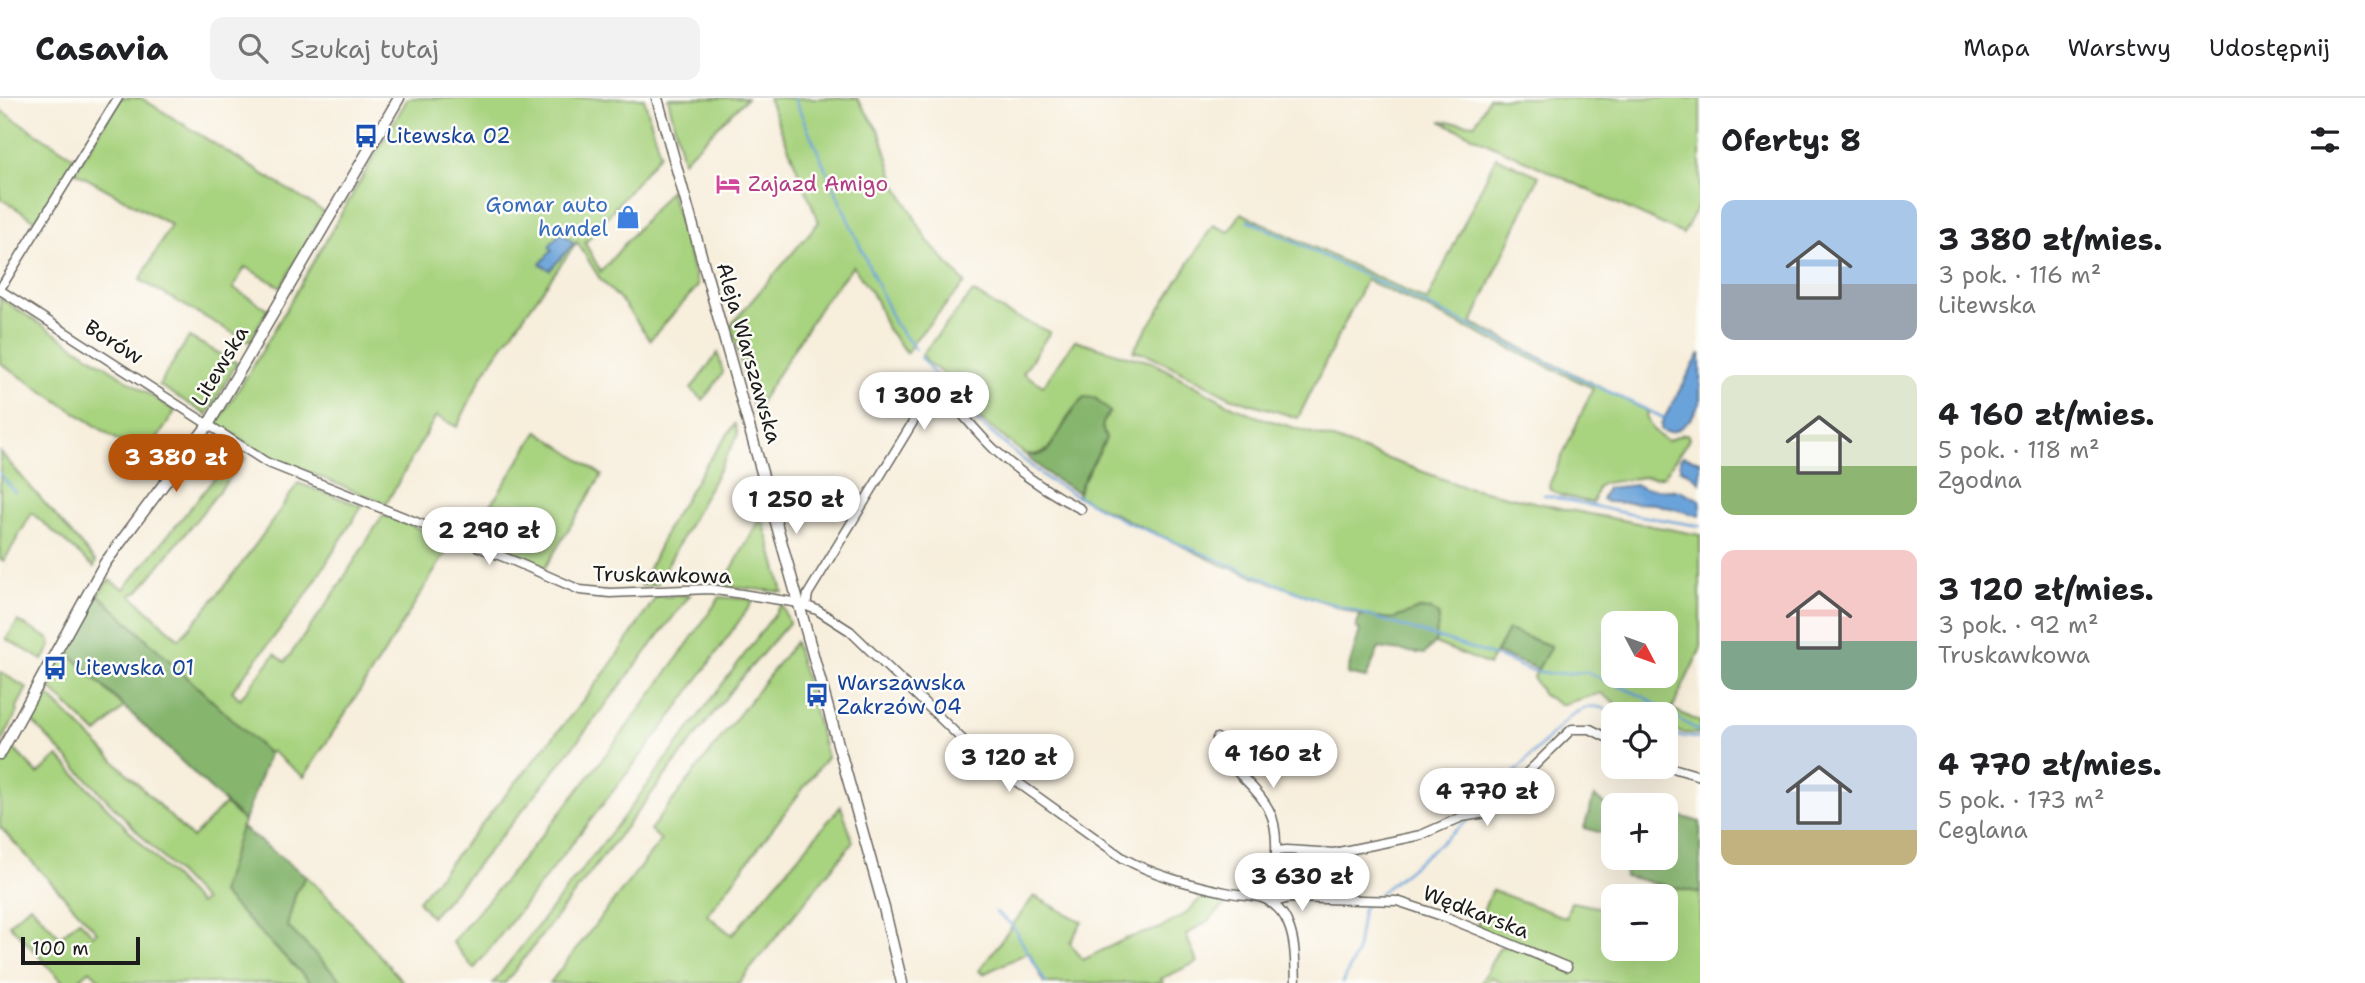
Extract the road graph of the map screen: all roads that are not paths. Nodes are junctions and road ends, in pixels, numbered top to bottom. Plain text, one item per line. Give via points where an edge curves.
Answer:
1 (118, 98) edge
2 (399, 98) edge
3 (657, 98) edge
4 (0, 290) edge
5 (208, 425) junction
6 (1081, 509) dead end
7 (802, 604) junction
8 (1601, 734) edge
9 (1217, 738) dead end
10 (0, 754) edge
11 (1678, 769) edge
12 (1699, 773) edge
13 (1276, 852) junction
14 (1334, 853) junction
15 (1328, 899) junction
16 (1267, 901) junction
17 (1567, 967) dead end
18 (902, 983) edge
19 (1296, 983) edge

1 - 4 street
2 - 5 street, Litewska
3 - 7 street, Aleja Warszawska
4 - 5 street, Borów
5 - 7 street, Truskawkowa via 266,462 580,590 710,589
5 - 10 street, Litewska via 105,563
6 - 7 street via 1009,462 948,399 935,393
7 - 16 street, Truskawkowa via 850,631 966,743 1123,858 1170,879
7 - 18 street, Aleja Warszawska
8 - 14 street via 1572,729 1486,813 1462,817 1421,835
9 - 13 street via 1219,753 1270,812
11 - 12 street
13 - 14 street
13 - 16 street
14 - 15 street
15 - 16 street, Wędkarska
15 - 17 street, Wędkarska via 1397,901
16 - 19 street via 1289,926

